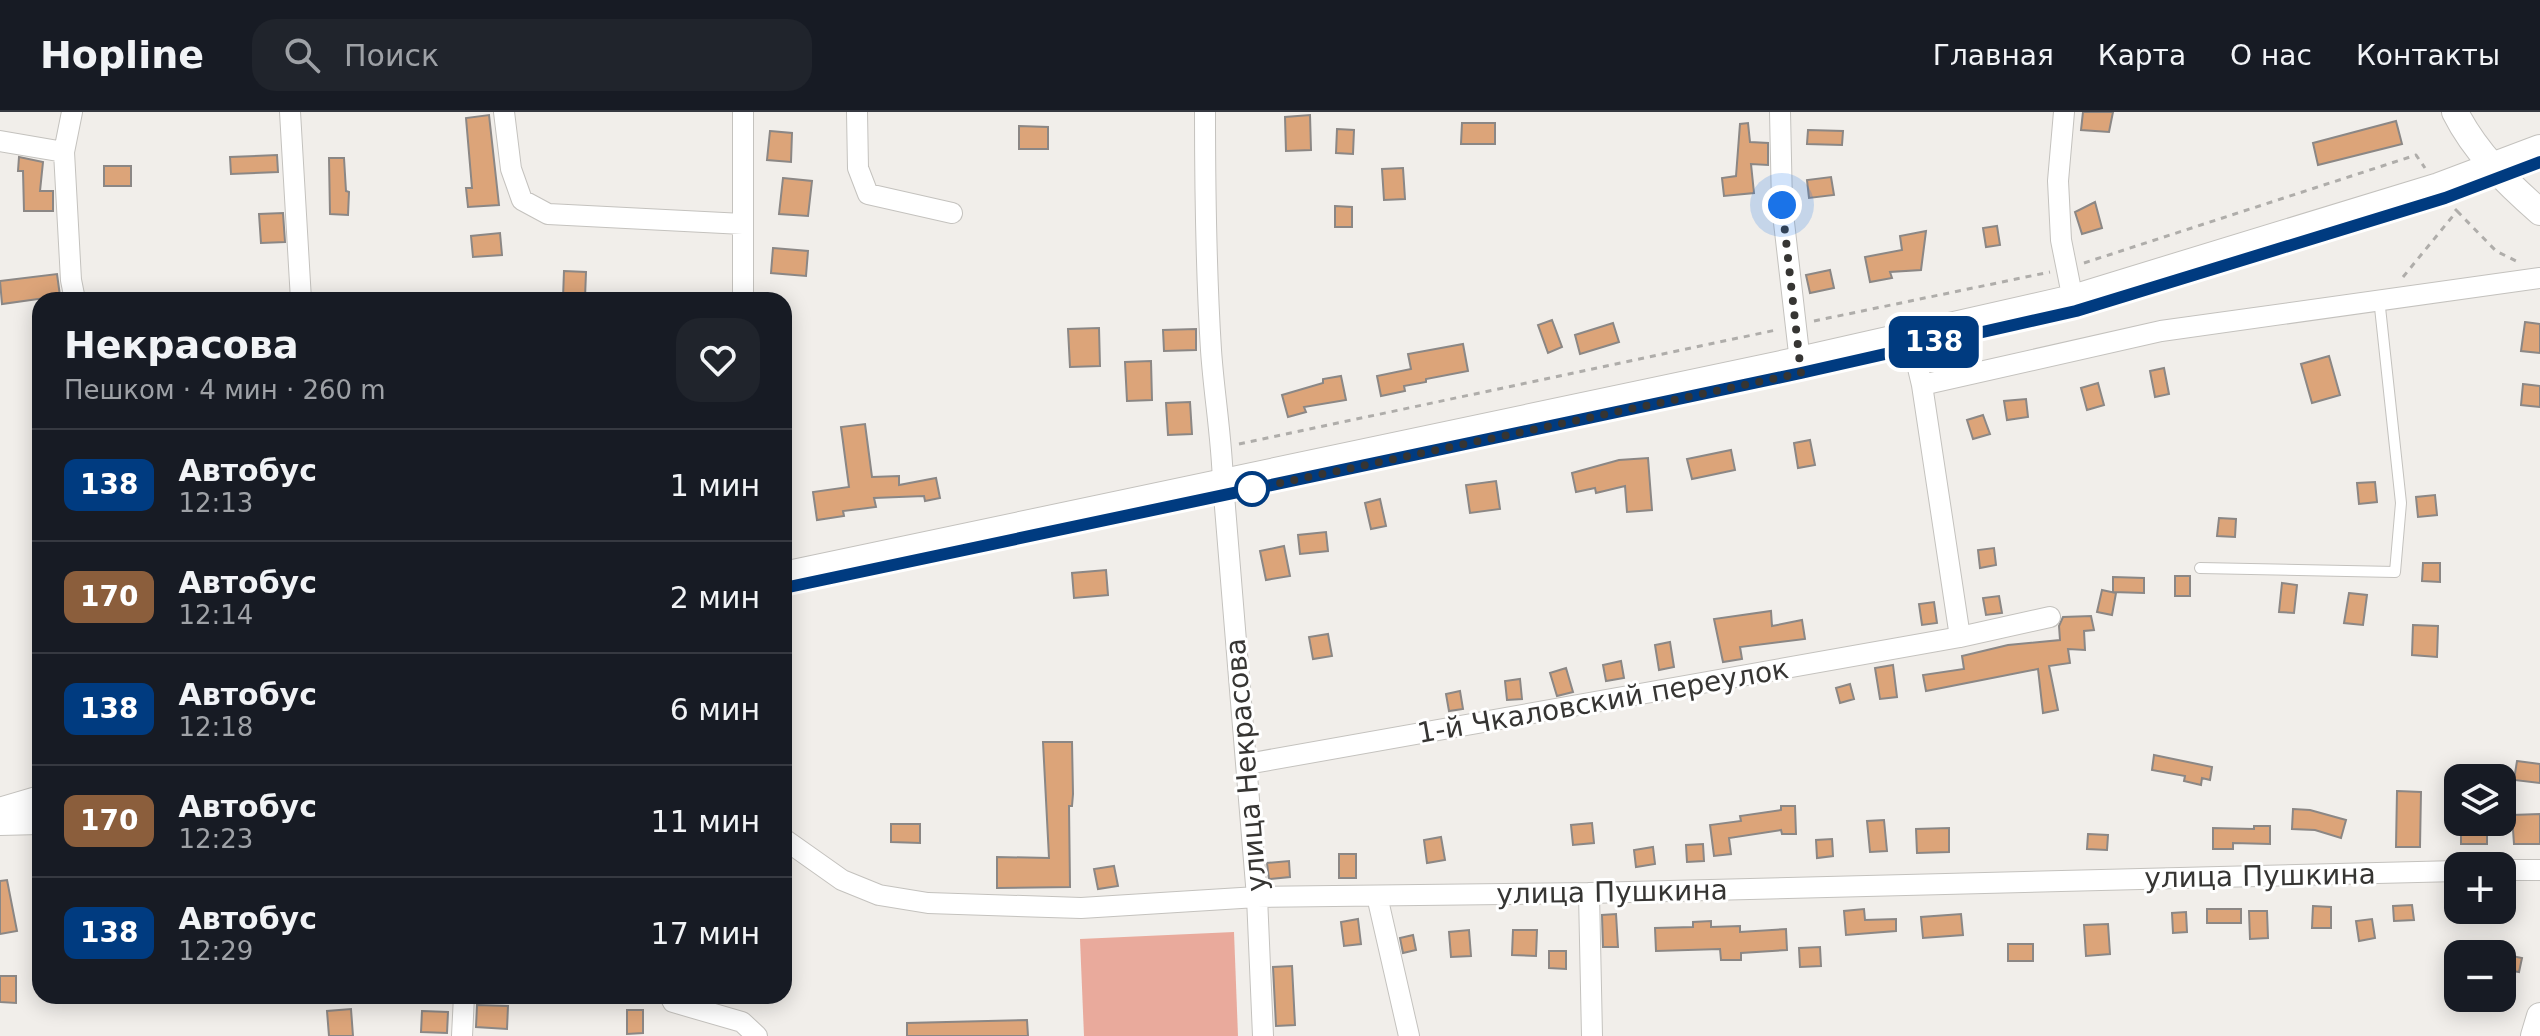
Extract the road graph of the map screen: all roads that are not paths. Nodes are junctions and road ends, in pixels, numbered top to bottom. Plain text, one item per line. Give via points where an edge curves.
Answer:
1 (72, 112) edge
2 (290, 112) edge
3 (504, 112) edge
4 (743, 112) edge
5 (857, 112) edge
6 (1205, 112) edge
7 (1780, 112) edge
8 (2064, 112) edge
9 (2455, 112) edge
10 (0, 141) edge
11 (2540, 150) edge
12 (64, 152) junction
13 (2540, 162) edge
14 (2497, 171) junction
15 (2540, 212) edge
16 (952, 213) dead end
17 (743, 224) junction
18 (2534, 272) edge
19 (73, 292) edge
20 (301, 292) edge
21 (743, 292) edge
22 (2379, 298) junction
23 (2075, 305) junction
24 (1912, 342) junction
25 (1800, 367) junction
26 (1922, 385) junction
27 (1224, 489) junction
28 (2200, 568) dead end
29 (792, 575) edge
30 (792, 586) edge
31 (2050, 617) dead end
32 (1960, 637) junction
33 (1247, 764) junction
34 (32, 791) edge
35 (0, 801) edge
36 (32, 803) edge
37 (0, 813) edge
38 (32, 824) edge
39 (0, 825) edge
40 (792, 845) edge
41 (2516, 870) edge
42 (2540, 870) edge
43 (2444, 871) edge
44 (1589, 893) junction
45 (1377, 896) junction
46 (1257, 897) junction
47 (464, 1004) edge
48 (680, 1004) edge
49 (2540, 1016) edge
50 (462, 1036) edge
51 (757, 1036) edge
52 (1263, 1036) edge
53 (1409, 1036) edge
54 (1592, 1036) edge
55 (2534, 1036) edge

1 - 12 street
2 - 20 street
3 - 17 street via 511,169 522,200 548,214
4 - 17 street
5 - 16 street via 858,168 868,194
6 - 27 street, улица Некрасова via 1204,220
7 - 25 street via 1782,205
8 - 23 street via 2058,181 2061,240
9 - 14 main road
10 - 12 street
11 - 14 main road
12 - 19 street
13 - 14 main road
14 - 15 main road
14 - 23 main road via 2447,199
17 - 21 street
18 - 22 street
22 - 26 street via 2161,331
22 - 28 lane via 2401,503 2395,572
23 - 24 main road
24 - 25 main road
24 - 26 street
25 - 27 main road
26 - 32 street
27 - 29 main road
27 - 30 main road
27 - 33 street, улица Некрасова
31 - 32 street, 1-й Чкаловский переулок
32 - 33 street, 1-й Чкаловский переулок
33 - 46 street, улица Некрасова
34 - 35 main road
36 - 37 main road
38 - 39 street
40 - 46 street, улица Пушкина via 842,880 879,895 928,903 1081,908
41 - 42 street
43 - 44 street, улица Пушкина
44 - 45 street, улица Пушкина
44 - 54 street
45 - 46 street, улица Пушкина
45 - 53 street
46 - 52 street, улица Некрасова
47 - 50 street
48 - 51 street via 742,1022
49 - 55 main road

